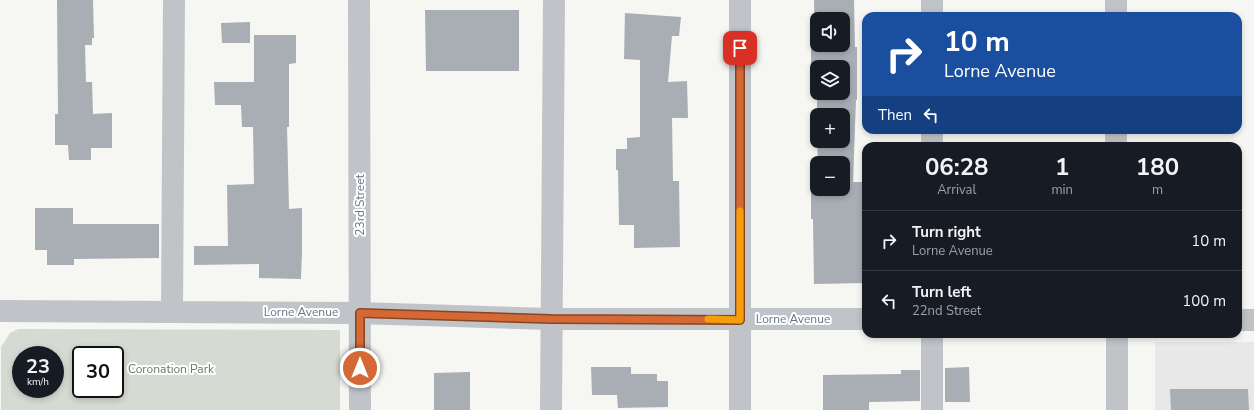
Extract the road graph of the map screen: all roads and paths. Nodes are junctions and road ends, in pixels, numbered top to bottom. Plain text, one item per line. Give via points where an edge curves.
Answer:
1 (174, 0) edge
2 (359, 0) edge
3 (554, 0) edge
4 (740, 0) edge
5 (932, 0) edge
6 (1116, 0) edge
7 (932, 12) edge
8 (1116, 12) edge
9 (0, 311) edge
10 (172, 312) junction
11 (360, 313) junction
12 (551, 319) junction
13 (862, 319) edge
14 (740, 320) junction
15 (1242, 320) edge
16 (1254, 320) edge
17 (932, 338) edge
18 (1117, 338) edge
19 (360, 410) edge
20 (551, 410) edge
21 (740, 410) edge
22 (932, 410) edge
23 (1117, 410) edge

1 - 10 street
2 - 11 street, 23rd Street
3 - 12 street
4 - 14 street
5 - 7 street
6 - 8 street
9 - 10 street, Lorne Avenue
10 - 11 street, Lorne Avenue
11 - 12 street, Lorne Avenue
11 - 19 street, 23rd Street
12 - 14 street, Lorne Avenue
12 - 20 street
13 - 14 street, Lorne Avenue
14 - 21 street
15 - 16 street
17 - 22 street
18 - 23 street

